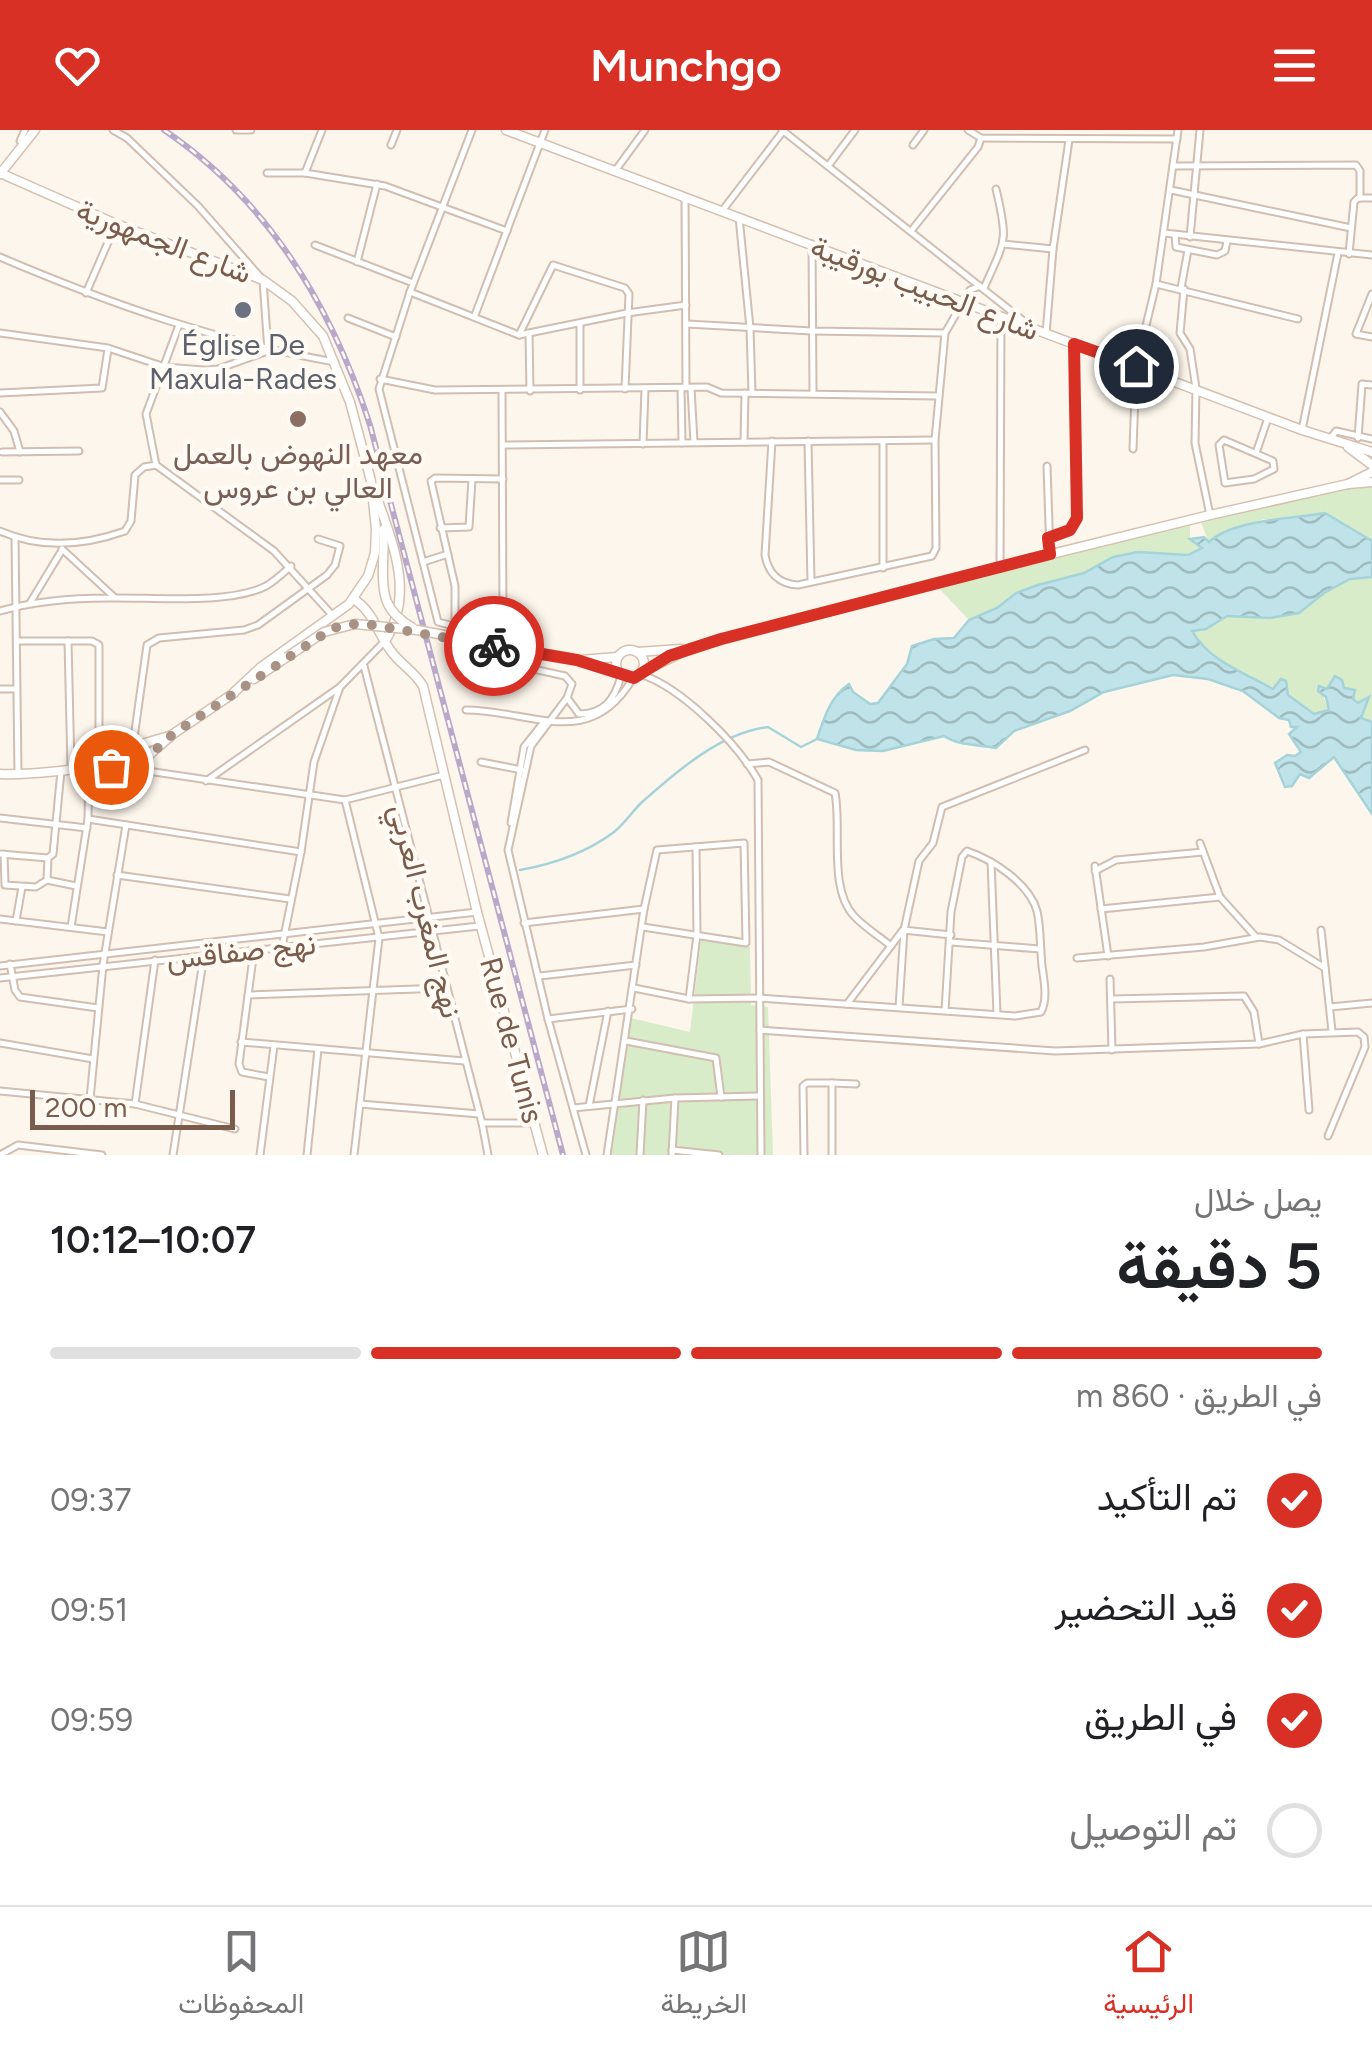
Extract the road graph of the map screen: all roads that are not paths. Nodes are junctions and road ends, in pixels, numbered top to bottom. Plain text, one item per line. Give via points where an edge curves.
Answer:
1 (30, 130) edge
2 (112, 130) edge
3 (236, 130) edge
4 (251, 130) edge
5 (322, 130) edge
6 (397, 130) edge
7 (472, 130) edge
8 (506, 130) edge
9 (544, 130) edge
10 (645, 130) edge
11 (783, 130) edge
12 (856, 130) edge
13 (924, 130) edge
14 (968, 130) edge
15 (1022, 130) edge
16 (1038, 130) edge
17 (1178, 130) edge
18 (1200, 130) edge
19 (986, 135) edge
20 (1019, 138) junction
21 (1034, 139) junction
22 (1177, 139) junction
23 (1069, 140) junction
24 (540, 142) junction
25 (391, 145) dead end
26 (913, 145) dead end
27 (828, 166) junction
28 (1173, 166) junction
29 (1198, 166) junction
30 (2, 169) edge
31 (615, 170) junction
32 (305, 173) junction
33 (267, 174) dead end
34 (376, 184) junction
35 (996, 189) dead end
36 (1171, 190) junction
37 (1194, 194) junction
38 (685, 197) junction
39 (1360, 198) junction
40 (1372, 198) edge
41 (442, 206) junction
42 (722, 211) junction
43 (739, 217) junction
44 (116, 224) junction
45 (1351, 228) junction
46 (507, 231) junction
47 (911, 232) junction
48 (1164, 233) junction
49 (1175, 235) junction
50 (1190, 237) junction
51 (1227, 241) junction
52 (812, 244) junction
53 (1003, 244) junction
54 (315, 245) dead end
55 (1053, 248) junction
56 (1188, 250) junction
57 (1338, 253) junction
58 (1349, 254) junction
59 (1372, 255) edge
60 (0, 257) edge
61 (244, 258) junction
62 (357, 262) junction
63 (234, 269) junction
64 (264, 280) junction
65 (413, 283) junction
66 (1156, 284) junction
67 (984, 289) junction
68 (1182, 289) junction
69 (410, 292) junction
70 (86, 293) junction
71 (1372, 294) edge
72 (964, 302) junction
73 (686, 306) junction
74 (975, 306) junction
75 (628, 313) junction
76 (475, 315) junction
77 (1001, 317) junction
78 (348, 318) dead end
79 (1298, 319) dead end
80 (580, 323) junction
81 (179, 324) junction
82 (686, 324) junction
83 (750, 328) junction
84 (1031, 328) junction
85 (812, 331) junction
86 (0, 333) edge
87 (945, 333) junction
88 (529, 334) junction
89 (1046, 334) junction
90 (519, 335) junction
91 (396, 337) junction
92 (1372, 337) edge
93 (1074, 344) junction
94 (108, 348) junction
95 (268, 350) junction
96 (335, 362) junction
97 (1136, 366) junction
98 (165, 367) junction
99 (380, 379) junction
100 (1372, 385) edge
101 (1196, 388) junction
102 (644, 389) junction
103 (686, 389) junction
104 (625, 390) junction
105 (580, 391) junction
106 (502, 392) junction
107 (530, 392) junction
108 (814, 392) junction
109 (0, 393) edge
110 (748, 393) junction
111 (938, 396) junction
112 (0, 412) edge
113 (1268, 417) junction
114 (1302, 430) junction
115 (1358, 438) junction
116 (1372, 439) edge
117 (935, 440) junction
118 (1329, 440) junction
119 (772, 441) junction
120 (808, 441) junction
121 (682, 442) junction
122 (694, 442) junction
123 (744, 442) junction
124 (883, 442) junction
125 (642, 444) junction
126 (1344, 444) junction
127 (504, 446) junction
128 (1133, 449) dead end
129 (79, 450) dead end
130 (2, 452) edge
131 (20, 452) junction
132 (1372, 452) edge
133 (1256, 453) junction
134 (156, 465) junction
135 (1047, 466) dead end
136 (1372, 468) edge
137 (472, 478) junction
138 (503, 479) junction
139 (0, 480) edge
140 (19, 480) dead end
141 (371, 481) junction
142 (1372, 482) edge
143 (1348, 484) junction
144 (1210, 515) junction
145 (385, 520) junction
146 (440, 528) junction
147 (0, 531) edge
148 (14, 537) junction
149 (1048, 538) junction
150 (318, 539) dead end
151 (63, 547) junction
152 (448, 554) junction
153 (1050, 554) junction
154 (423, 562) junction
155 (290, 566) junction
156 (1000, 566) junction
157 (883, 568) junction
158 (812, 582) junction
159 (309, 588) junction
160 (114, 597) junction
161 (351, 602) junction
162 (30, 603) junction
163 (17, 606) junction
164 (0, 611) edge
165 (333, 616) junction
166 (455, 628) junction
167 (417, 630) junction
168 (481, 632) junction
169 (68, 641) junction
170 (385, 641) junction
171 (18, 642) junction
172 (691, 648) junction
173 (637, 652) junction
174 (617, 657) junction
175 (572, 659) junction
176 (364, 666) junction
177 (620, 674) junction
178 (639, 675) junction
179 (340, 687) junction
180 (0, 689) edge
181 (16, 690) junction
182 (230, 696) junction
183 (567, 698) junction
184 (466, 710) dead end
185 (549, 721) junction
186 (173, 734) junction
187 (134, 746) junction
188 (1084, 750) dead end
189 (118, 752) junction
190 (480, 762) dead end
191 (747, 764) junction
192 (94, 765) junction
193 (133, 766) junction
194 (66, 770) junction
195 (522, 770) junction
196 (0, 774) edge
197 (18, 775) junction
198 (444, 775) junction
199 (206, 781) junction
200 (394, 788) junction
201 (310, 796) junction
202 (346, 800) junction
203 (0, 818) edge
204 (88, 819) junction
205 (56, 825) junction
206 (126, 825) junction
207 (87, 828) junction
208 (1200, 844) dead end
209 (696, 848) junction
210 (301, 852) junction
211 (1203, 852) junction
212 (2, 854) edge
213 (48, 858) junction
214 (991, 862) junction
215 (3, 870) edge
216 (117, 876) junction
217 (47, 880) junction
218 (78, 886) junction
219 (22, 887) junction
220 (1220, 897) junction
221 (290, 899) junction
222 (644, 908) junction
223 (1101, 909) junction
224 (477, 912) junction
225 (428, 917) junction
226 (0, 919) edge
227 (16, 922) junction
228 (375, 922) junction
229 (524, 923) junction
230 (481, 926) junction
231 (71, 927) junction
232 (644, 928) junction
233 (904, 930) junction
234 (1321, 930) dead end
235 (108, 932) junction
236 (432, 932) junction
237 (285, 933) junction
238 (697, 935) junction
239 (1256, 937) junction
240 (379, 938) junction
241 (951, 938) junction
242 (993, 944) junction
243 (891, 946) junction
244 (282, 947) junction
245 (1040, 949) junction
246 (254, 950) junction
247 (106, 952) junction
248 (204, 954) junction
249 (1108, 956) junction
250 (1077, 958) dead end
251 (155, 960) junction
252 (10, 964) junction
253 (637, 964) junction
254 (103, 965) junction
255 (0, 966) edge
256 (1325, 968) junction
257 (12, 976) junction
258 (540, 976) junction
259 (0, 978) edge
260 (1110, 979) dead end
261 (446, 988) junction
262 (634, 988) junction
263 (373, 993) junction
264 (248, 995) junction
265 (760, 998) junction
266 (1111, 998) junction
267 (689, 999) junction
268 (1372, 1003) edge
269 (847, 1004) junction
270 (899, 1007) junction
271 (1330, 1007) junction
272 (98, 1008) junction
273 (632, 1009) junction
274 (608, 1011) junction
275 (945, 1011) junction
276 (997, 1014) junction
277 (548, 1019) junction
278 (760, 1030) junction
279 (1332, 1031) junction
280 (1303, 1034) junction
281 (626, 1041) junction
282 (241, 1042) junction
283 (0, 1043) edge
284 (1260, 1044) junction
285 (274, 1046) junction
286 (318, 1050) junction
287 (1112, 1050) junction
288 (364, 1054) junction
289 (94, 1058) junction
290 (464, 1061) junction
291 (269, 1076) junction
292 (832, 1083) junction
293 (856, 1084) dead end
294 (0, 1090) edge
295 (760, 1096) junction
296 (721, 1097) junction
297 (90, 1098) junction
298 (674, 1098) junction
299 (644, 1100) junction
300 (135, 1104) junction
301 (360, 1104) junction
302 (614, 1105) junction
303 (589, 1106) junction
304 (573, 1108) junction
305 (1308, 1110) dead end
306 (479, 1114) junction
307 (176, 1117) junction
308 (482, 1123) junction
309 (534, 1123) junction
310 (235, 1130) dead end
311 (1328, 1136) dead end
312 (46, 1152) edge
313 (672, 1152) edge
314 (0, 1155) edge
315 (102, 1155) edge
316 (173, 1155) edge
317 (260, 1155) edge
318 (307, 1155) edge
319 (354, 1155) edge
320 (488, 1155) edge
321 (543, 1155) edge
322 (586, 1155) edge
323 (607, 1155) edge
324 (640, 1155) edge
325 (719, 1155) edge
326 (761, 1155) edge
327 (804, 1155) edge
328 (832, 1155) edge

1 - 30 main road
1 - 30 main road
2 - 61 street via 198,206
3 - 4 street
5 - 32 street
6 - 25 street
7 - 41 street
8 - 24 main road, شارع الحبيب بورقيبة
9 - 24 street
10 - 31 street
11 - 27 street
11 - 42 street
12 - 27 street
13 - 26 street
14 - 19 street
15 - 20 street
16 - 21 street
17 - 22 street
18 - 29 street
19 - 20 street
19 - 47 street
20 - 21 street
21 - 23 street
22 - 23 street
22 - 28 street
23 - 55 street
24 - 31 main road, شارع الحبيب بورقيبة
24 - 46 street
27 - 47 street
28 - 29 street
28 - 36 street
29 - 37 street
29 - 39 street via 1356,166
30 - 44 main road, شارع الجمهورية
31 - 38 main road, شارع الحبيب بورقيبة
32 - 33 street
32 - 34 street
34 - 41 street
34 - 62 street
35 - 53 street
36 - 37 street
36 - 48 street
37 - 45 street
37 - 50 street
38 - 42 main road, شارع الحبيب بورقيبة
38 - 73 street
39 - 40 street
39 - 45 street
41 - 46 street
41 - 65 street
42 - 43 main road, شارع الحبيب بورقيبة
43 - 52 main road, شارع الحبيب بورقيبة
43 - 83 street
44 - 63 main road, شارع الجمهورية
44 - 70 street
45 - 58 street
46 - 76 street
47 - 67 street
48 - 49 street
48 - 66 street
49 - 50 street
49 - 56 street via 1174,246
50 - 51 street
51 - 56 street via 1222,254
51 - 57 street
52 - 72 main road, شارع الحبيب بورقيبة
52 - 85 street
53 - 55 street
53 - 67 street
54 - 62 street
55 - 89 street
56 - 68 street
57 - 58 street
57 - 114 street
58 - 59 street
60 - 70 street
61 - 63 street
61 - 64 street
62 - 65 street
63 - 64 main road, شارع الجمهورية
64 - 95 street
64 - 96 main road, شارع الجمهورية via 308,317
65 - 69 street
66 - 68 street
66 - 97 street
67 - 72 street via 970,290
67 - 74 street via 988,302
67 - 84 street
68 - 79 street
68 - 101 street via 1180,334 1190,347
69 - 76 street
69 - 91 street
70 - 81 street
71 - 92 street via 1356,335
72 - 74 main road, شارع الحبيب بورقيبة
72 - 87 street
73 - 75 street
73 - 82 street
74 - 77 main road, شارع الحبيب بورقيبة
75 - 80 street
75 - 90 street via 626,288 553,265
75 - 104 street
76 - 90 street
77 - 84 main road, شارع الحبيب بورقيبة
77 - 156 street
78 - 91 street
80 - 88 street
80 - 105 street
81 - 95 street
81 - 98 street
82 - 83 street
82 - 103 street
83 - 85 street
83 - 110 street
84 - 89 main road, شارع الحبيب بورقيبة
85 - 87 street
85 - 108 street
86 - 94 street
87 - 111 street
88 - 90 street
88 - 107 street
89 - 93 main road, شارع الحبيب بورقيبة
91 - 99 street
93 - 97 main road, شارع الحبيب بورقيبة
93 - 149 street via 1077,518 1070,530
94 - 98 street
94 - 109 street via 102,388
95 - 96 street
95 - 98 street via 218,370
96 - 141 main road, شارع الجمهورية
97 - 101 main road, شارع الحبيب بورقيبة
97 - 128 street
98 - 134 street via 146,414
99 - 106 street via 435,390
99 - 154 street
100 - 115 street via 1362,384
101 - 113 main road, شارع الحبيب بورقيبة
101 - 144 street via 1194,430
102 - 103 street
102 - 104 street
102 - 125 street
103 - 110 street
103 - 121 street
103 - 122 street
104 - 105 street
105 - 107 street
106 - 107 street
106 - 127 street
108 - 110 street
108 - 111 street
110 - 123 street
111 - 117 street
112 - 131 street
113 - 114 main road, شارع الحبيب بورقيبة
113 - 133 street
114 - 118 main road, شارع الحبيب بورقيبة
115 - 116 street
115 - 118 street via 1336,432
117 - 124 street
117 - 157 street via 936,551
118 - 126 main road, شارع الحبيب بورقيبة
119 - 120 street
119 - 123 street
119 - 158 street via 765,560 783,582
120 - 124 street
120 - 158 street
121 - 122 street
121 - 125 street
122 - 123 street
124 - 157 street
125 - 127 street
126 - 132 main road, شارع الحبيب بورقيبة
126 - 136 main road, شارع الحبيب بورقيبة
127 - 138 street
129 - 131 street
130 - 131 street
133 - 133 street via 1275,464 1272,472 1226,483 1220,441
134 - 151 street via 136,474 125,530
134 - 155 street
135 - 149 street
136 - 143 main road
137 - 138 street
137 - 146 street via 470,524
137 - 146 street via 431,481
138 - 168 street via 502,624
139 - 140 street
141 - 145 main road
141 - 161 main road, شارع الجمهورية via 375,554
142 - 143 main road
143 - 144 main road
144 - 153 main road
145 - 167 main road, bridge via 386,606
145 - 170 main road via 402,598
146 - 152 street
147 - 148 street
148 - 151 street
148 - 163 street
149 - 153 street
150 - 159 street via 338,545 340,552 332,569
151 - 160 street
151 - 162 street
152 - 154 street
152 - 166 street
153 - 156 main road
154 - 166 street via 438,622
155 - 159 street
155 - 160 street via 246,592
156 - 172 main road
157 - 158 street
159 - 165 street
159 - 187 street via 251,628 152,640 145,650
160 - 162 street
161 - 165 main road, شارع الجمهورية
161 - 170 main road, Rue de Tunis via 369,612
162 - 163 street
163 - 164 street
163 - 171 street
165 - 182 main road, شارع الجمهورية
166 - 168 street
167 - 175 main road, bridge
167 - 182 main road, bridge via 355,624 324,632
168 - 183 street via 481,656 565,676 572,684
169 - 171 street
169 - 192 street via 92,641 100,648
169 - 194 street
170 - 176 street
170 - 198 main road, Rue de Tunis via 422,686
171 - 181 street
172 - 173 main road
172 - 178 main road
173 - 174 main road
173 - 178 main road via 644,661
174 - 175 main road
174 - 177 main road
175 - 177 main road
176 - 179 street
176 - 200 street, نهج المغرب العربي
177 - 178 main road
177 - 183 street via 613,698 597,712 579,714
178 - 185 street via 610,708 574,722
178 - 191 street via 677,696
179 - 199 street
179 - 201 street via 315,755
180 - 181 street
181 - 197 street
182 - 186 main road
183 - 185 street
184 - 185 street
185 - 195 street via 527,740
186 - 187 main road
186 - 193 main road
187 - 189 main road
187 - 193 main road via 142,754
188 - 233 street via 942,807 933,842 918,861
189 - 192 main road
189 - 193 main road via 118,760
190 - 195 street
191 - 243 street via 769,762 836,794 846,904
191 - 265 street via 760,790
192 - 193 main road
192 - 194 main road
192 - 204 street
193 - 199 street
194 - 197 main road
194 - 205 street
195 - 229 street via 508,850
196 - 197 main road
198 - 200 street
198 - 224 main road, Rue de Tunis
199 - 201 street
200 - 202 street
200 - 225 street, نهج المغرب العربي
201 - 202 street
201 - 210 street
202 - 228 street
203 - 205 street
204 - 206 street
204 - 207 street
205 - 207 street
205 - 213 street
206 - 210 street
206 - 216 street
207 - 218 street
208 - 211 street
209 - 222 street via 657,850
209 - 238 street
209 - 238 street via 745,844 747,942
210 - 221 street
211 - 220 street
211 - 223 street via 1095,868
212 - 213 street
212 - 215 street
213 - 217 street
214 - 241 street via 963,853
214 - 242 street
214 - 245 street via 1032,900
215 - 219 street via 5,885
216 - 221 street
216 - 235 street
217 - 218 street
217 - 219 street
218 - 231 street
219 - 227 street
220 - 223 street
220 - 239 street
221 - 237 street
222 - 229 street
222 - 232 street
223 - 249 street
224 - 225 street, نهج صفاقس
224 - 230 main road, Rue de Tunis
225 - 228 street, نهج صفاقس
225 - 236 street, نهج المغرب العربي
226 - 227 street
227 - 231 street
228 - 237 street, نهج صفاقس
228 - 240 street
229 - 258 street
230 - 236 street, نهج صفاقس
230 - 309 main road, Rue de Tunis
231 - 235 street
232 - 238 street
232 - 253 street
233 - 241 street
233 - 243 street
233 - 270 street
234 - 256 street
235 - 247 street
236 - 240 street, نهج صفاقس
236 - 261 street, نهج المغرب العربي
237 - 244 street
237 - 247 street, نهج صفاقس
238 - 267 street
239 - 249 street
239 - 256 street via 1278,940
240 - 244 street, نهج صفاقس
240 - 263 street
241 - 242 street
241 - 275 street
242 - 245 street
242 - 276 street
243 - 269 street
244 - 246 street, نهج صفاقس
245 - 276 street via 1044,1009
246 - 248 street, نهج صفاقس
246 - 264 street
247 - 252 street, نهج صفاقس
247 - 254 street
248 - 251 street, نهج صفاقس
248 - 307 street
249 - 250 street
251 - 254 street, نهج صفاقس
251 - 300 street
252 - 255 street, نهج صفاقس
252 - 257 street
253 - 258 street
253 - 262 street
254 - 257 street, نهج صفاقس
254 - 272 street
256 - 271 street
257 - 259 street, نهج صفاقس
257 - 272 street via 16,994 24,998
258 - 277 street
260 - 266 street
261 - 263 street
261 - 290 street, نهج المغرب العربي
262 - 267 street
262 - 273 street
263 - 264 street
263 - 288 street
264 - 282 street
265 - 267 street
265 - 269 street
265 - 278 street
266 - 284 street via 1244,996
266 - 287 street
268 - 271 street
269 - 270 street
270 - 275 street
271 - 279 street
272 - 289 street
273 - 274 street
273 - 281 street
274 - 277 street
274 - 303 street
275 - 276 street
277 - 304 street
278 - 287 street
278 - 295 street
279 - 280 street
279 - 311 street via 1362,1034 1366,1042
280 - 284 street
280 - 305 street
281 - 296 street via 716,1058
281 - 302 street
282 - 285 street
282 - 291 street via 241,1070
283 - 289 street
284 - 287 street
285 - 286 street
285 - 291 street
286 - 288 street
286 - 318 street
288 - 290 street
288 - 301 street
289 - 297 street
290 - 306 street, نهج المغرب العربي
291 - 317 street
292 - 293 street
292 - 327 street via 803,1086
292 - 328 street
294 - 297 street
295 - 296 street
295 - 326 street
296 - 298 street
297 - 300 street
298 - 299 street
298 - 313 street
299 - 302 street
299 - 324 street
300 - 307 street
301 - 306 street
301 - 319 street
302 - 303 street
302 - 323 street
303 - 304 street
304 - 322 street
306 - 308 street, نهج المغرب العربي
307 - 310 street
307 - 316 street
308 - 309 street
308 - 320 street, نهج المغرب العربي
309 - 321 main road, Rue de Tunis
312 - 314 street via 14,1146
312 - 315 street
313 - 325 street

